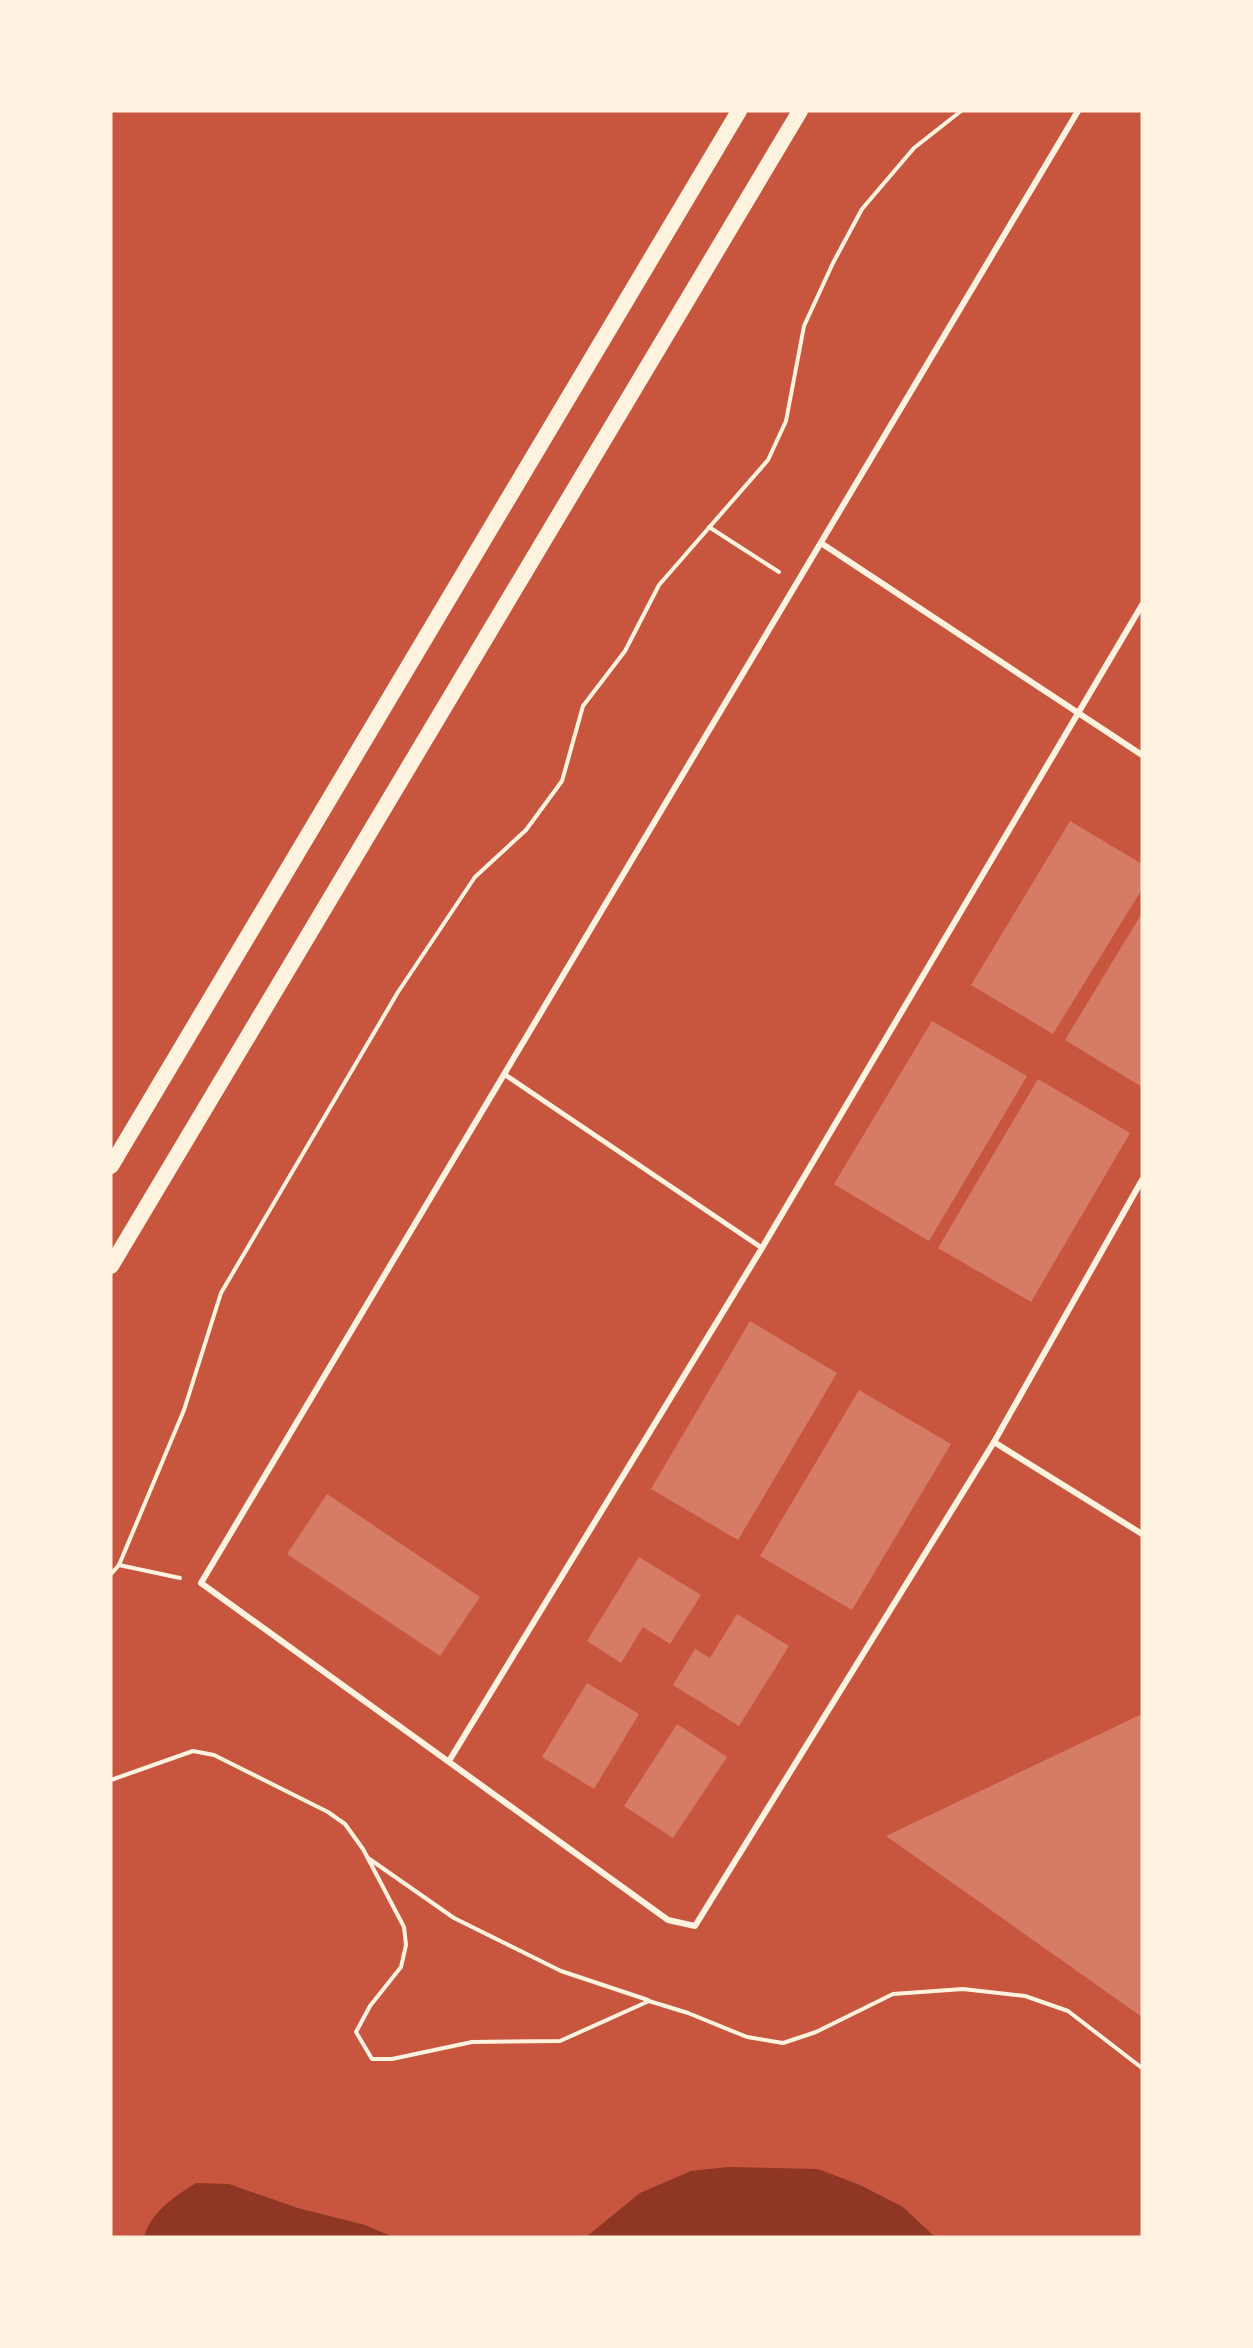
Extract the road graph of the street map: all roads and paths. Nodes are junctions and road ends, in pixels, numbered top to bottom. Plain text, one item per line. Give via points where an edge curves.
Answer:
1 (739, 111) edge
2 (800, 111) edge
3 (961, 111) edge
4 (1078, 111) edge
5 (709, 527) junction
6 (821, 543) junction
7 (797, 583) junction
8 (1142, 604) edge
9 (1077, 712) junction
10 (1142, 755) edge
11 (504, 1074) junction
12 (111, 1166) edge
13 (1142, 1179) edge
14 (762, 1248) junction
15 (111, 1266) edge
16 (994, 1442) junction
17 (1142, 1534) edge
18 (119, 1564) junction
19 (111, 1574) edge
20 (201, 1583) junction
21 (449, 1761) junction
22 (111, 1780) edge
23 (368, 1857) junction
24 (649, 2001) junction
25 (1142, 2068) edge

1 - 12 highway
2 - 15 highway
3 - 5 path via 914,148 862,208 804,326 786,421 768,460
4 - 6 street
5 - 7 path
5 - 18 path via 659,585 625,651 583,706 562,781 526,830 475,877 398,992 221,1293 184,1410
6 - 7 street
6 - 9 street
7 - 11 street
8 - 9 street
9 - 10 street
9 - 14 street
11 - 14 street
11 - 20 street
13 - 16 street
14 - 21 street
16 - 17 street
16 - 21 street via 695,1926 668,1920
18 - 19 path
18 - 20 path
20 - 21 street
22 - 23 path via 193,1751 214,1755 328,1812 345,1824
23 - 24 path via 454,1918 561,1971
23 - 24 path via 404,1927 406,1946 401,1967 370,2006 356,2032 372,2059 392,2059 472,2042 560,2041
24 - 25 path via 747,2037 783,2043 816,2032 893,1994 963,1989 1025,1996 1068,2011

